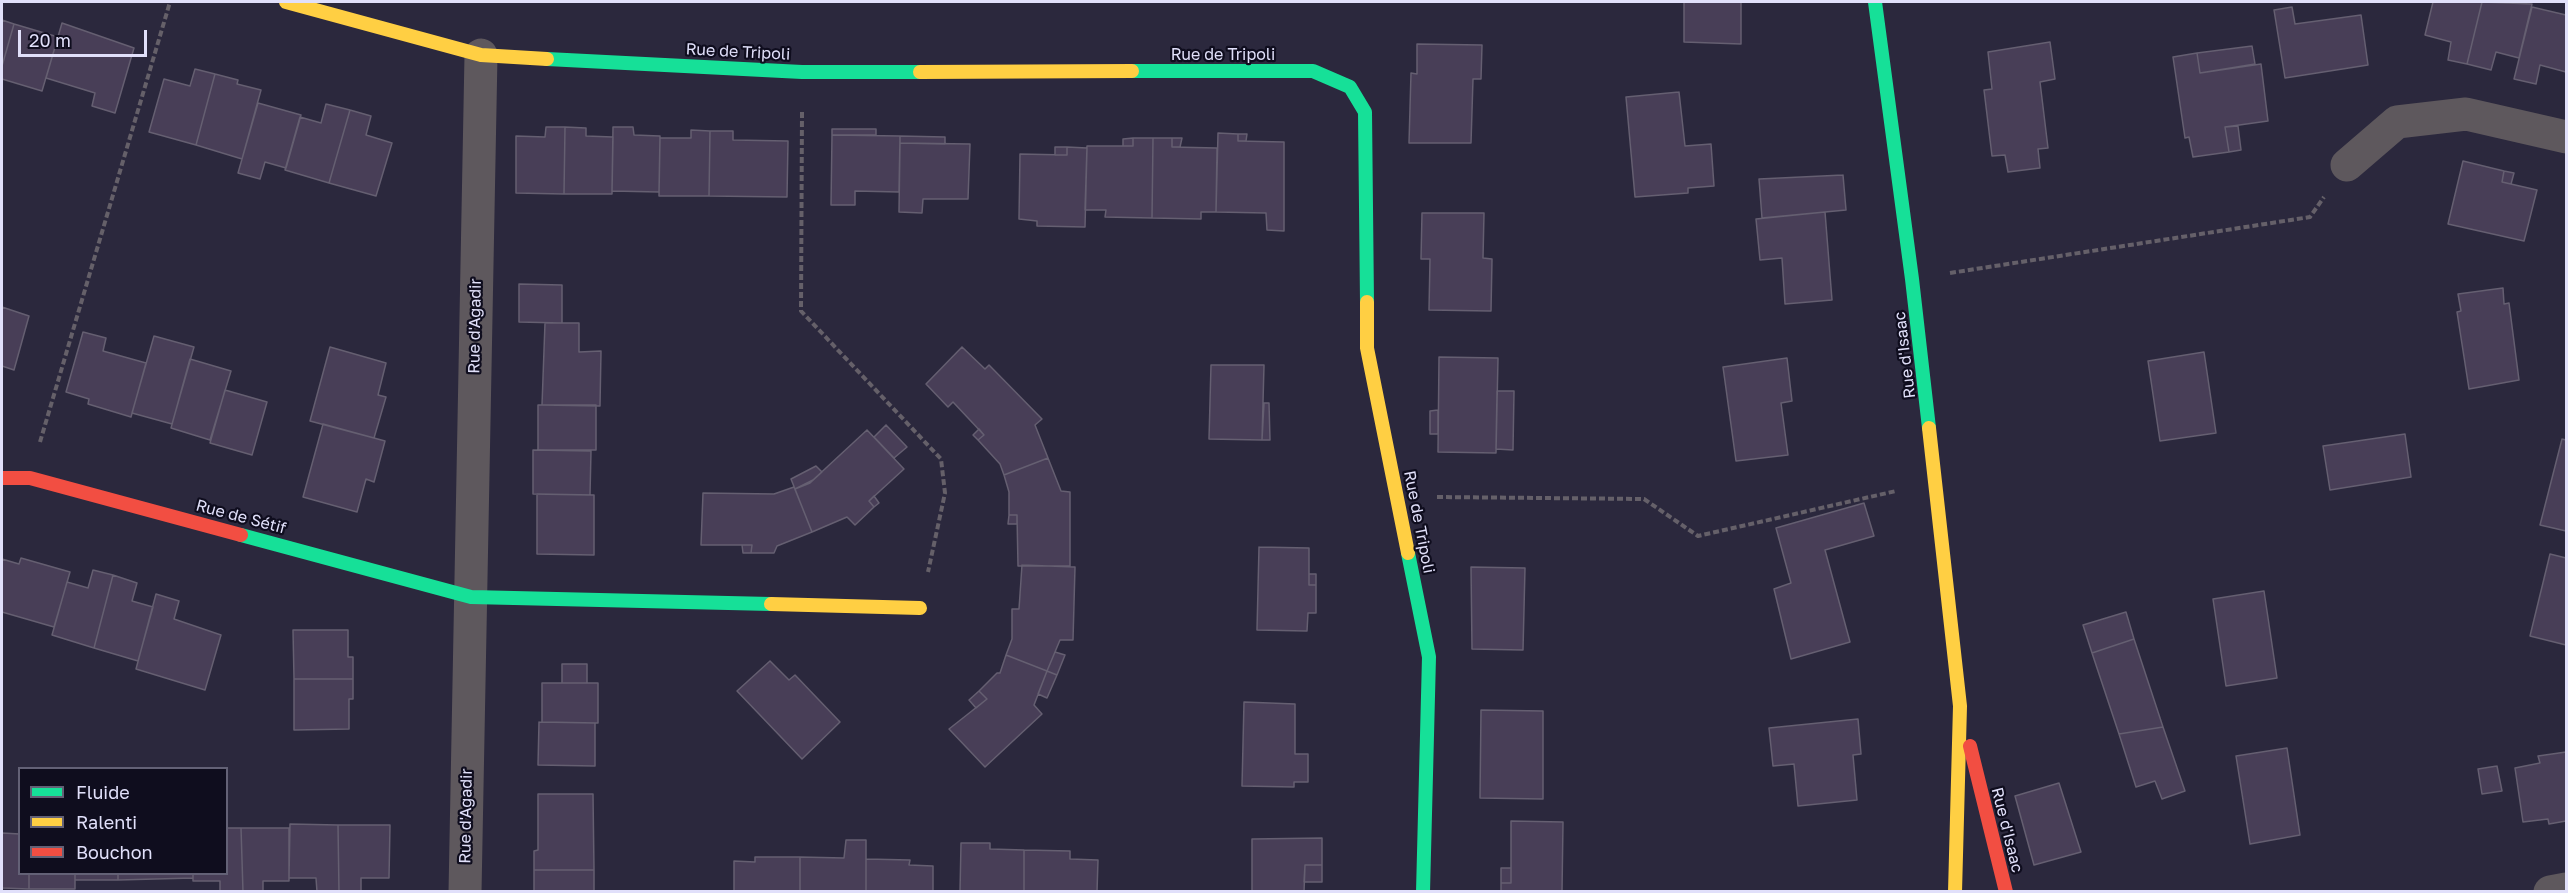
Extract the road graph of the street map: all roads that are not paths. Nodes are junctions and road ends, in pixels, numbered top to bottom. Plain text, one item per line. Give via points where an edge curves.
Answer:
1 (286, 2) edge
2 (1875, 2) edge
3 (481, 55) junction
4 (2566, 137) edge
5 (2347, 165) road end
6 (2, 478) edge
7 (471, 597) junction
8 (920, 608) road end
9 (1960, 706) junction
10 (2566, 889) edge
11 (465, 891) edge
12 (1423, 891) edge
13 (1955, 891) edge
14 (2006, 891) edge
15 (2550, 891) edge

1 - 3 street, Rue de Tripoli
2 - 9 street, Rue d'Isaac via 1937,484
3 - 7 street, Rue d'Agadir
3 - 12 street, Rue de Tripoli via 802,72 1313,71 1350,87 1365,112 1367,348 1429,657
4 - 5 street via 2466,114 2397,122
6 - 7 street, Rue de Sétif via 30,477
7 - 8 street
7 - 11 street, Rue d'Agadir
9 - 13 street, Rue d'Isaac
9 - 14 street, Rue d'Isaac
10 - 15 street

